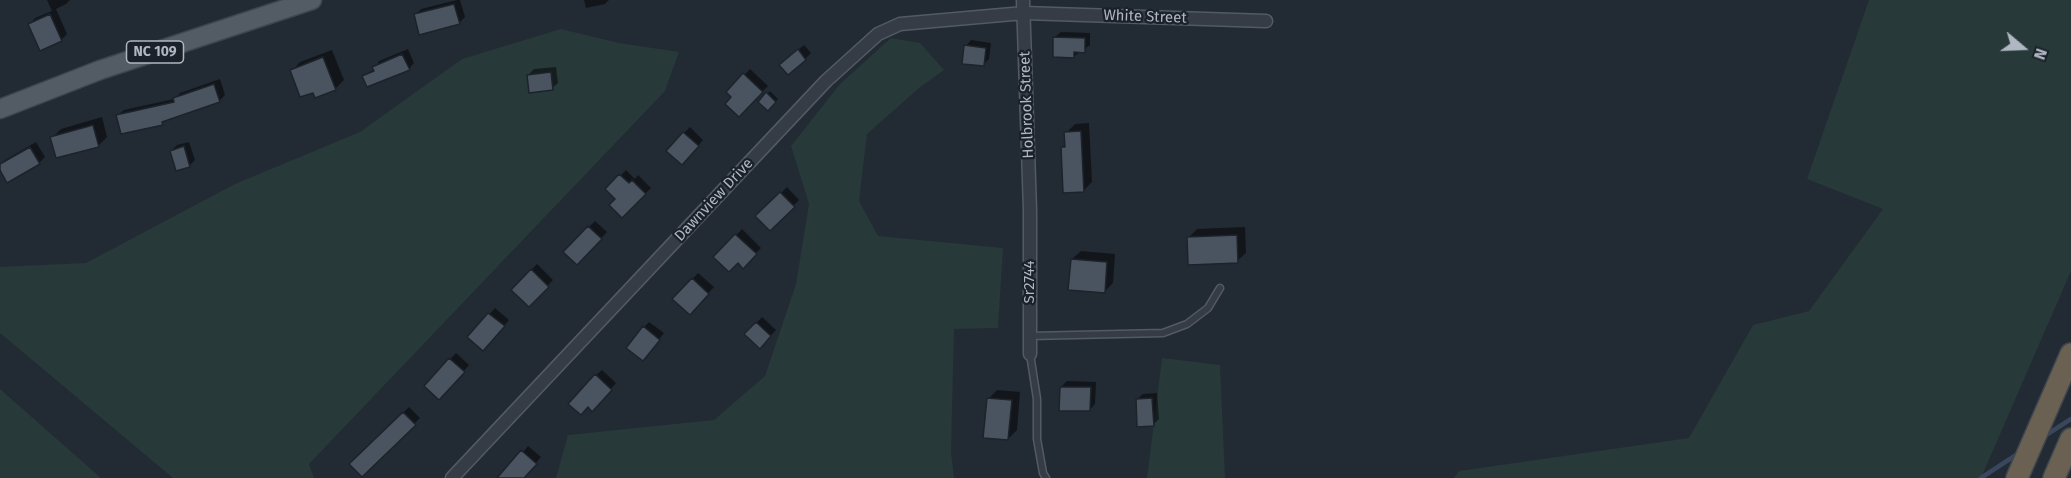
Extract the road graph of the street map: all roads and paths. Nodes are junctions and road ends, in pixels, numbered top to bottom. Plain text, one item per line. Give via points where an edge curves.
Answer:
1 (311, 0) edge
2 (1024, 6) edge
3 (1266, 21) dead end
4 (0, 109) edge
5 (1030, 210) joint
6 (1220, 288) dead end
7 (1030, 336) junction
8 (1030, 354) joint
9 (2071, 354) edge
10 (2071, 439) edge
11 (452, 478) edge
12 (1046, 478) edge
13 (2017, 478) edge
14 (2054, 478) edge

1 - 4 main road, NC 109 via 100,70
2 - 3 street, White Street
2 - 5 street, Holbrook Street
2 - 11 street, Dawnview Drive via 900,24 878,34 817,89
5 - 7 street, Sr2744
6 - 7 lane via 1201,314 1163,333
7 - 8 street, Sr2744
8 - 12 lane via 1037,399 1037,439
9 - 13 highway
10 - 14 highway

